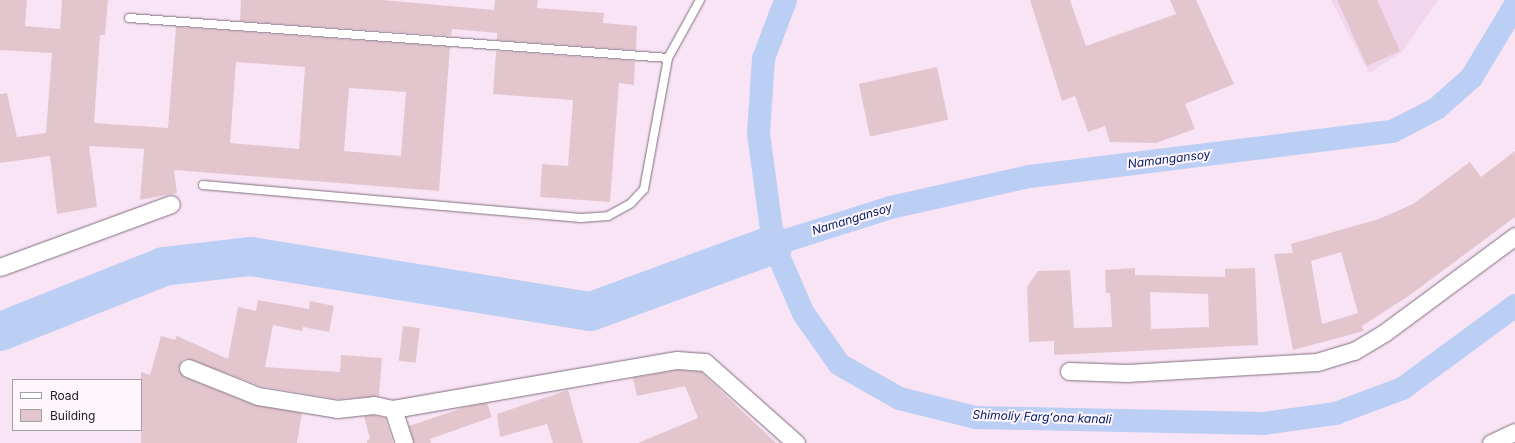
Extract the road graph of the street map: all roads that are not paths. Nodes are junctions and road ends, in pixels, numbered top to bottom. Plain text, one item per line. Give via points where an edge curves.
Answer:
1 (700, 0) edge
2 (129, 18) dead end
3 (668, 58) junction
4 (203, 185) dead end
5 (171, 204) dead end
6 (1515, 236) edge
7 (0, 267) edge
8 (188, 368) dead end
9 (1069, 371) dead end
10 (393, 409) junction
11 (1515, 432) edge
12 (404, 443) edge
13 (796, 443) edge
14 (1491, 443) edge

1 - 3 lane
2 - 3 lane
3 - 4 lane via 644,189 631,203 608,216 581,218
5 - 7 street
6 - 9 street via 1384,333 1354,351 1317,362 1127,373
8 - 10 street via 258,396 337,409 374,405
10 - 12 street
10 - 13 street via 677,360 705,362
11 - 14 street

